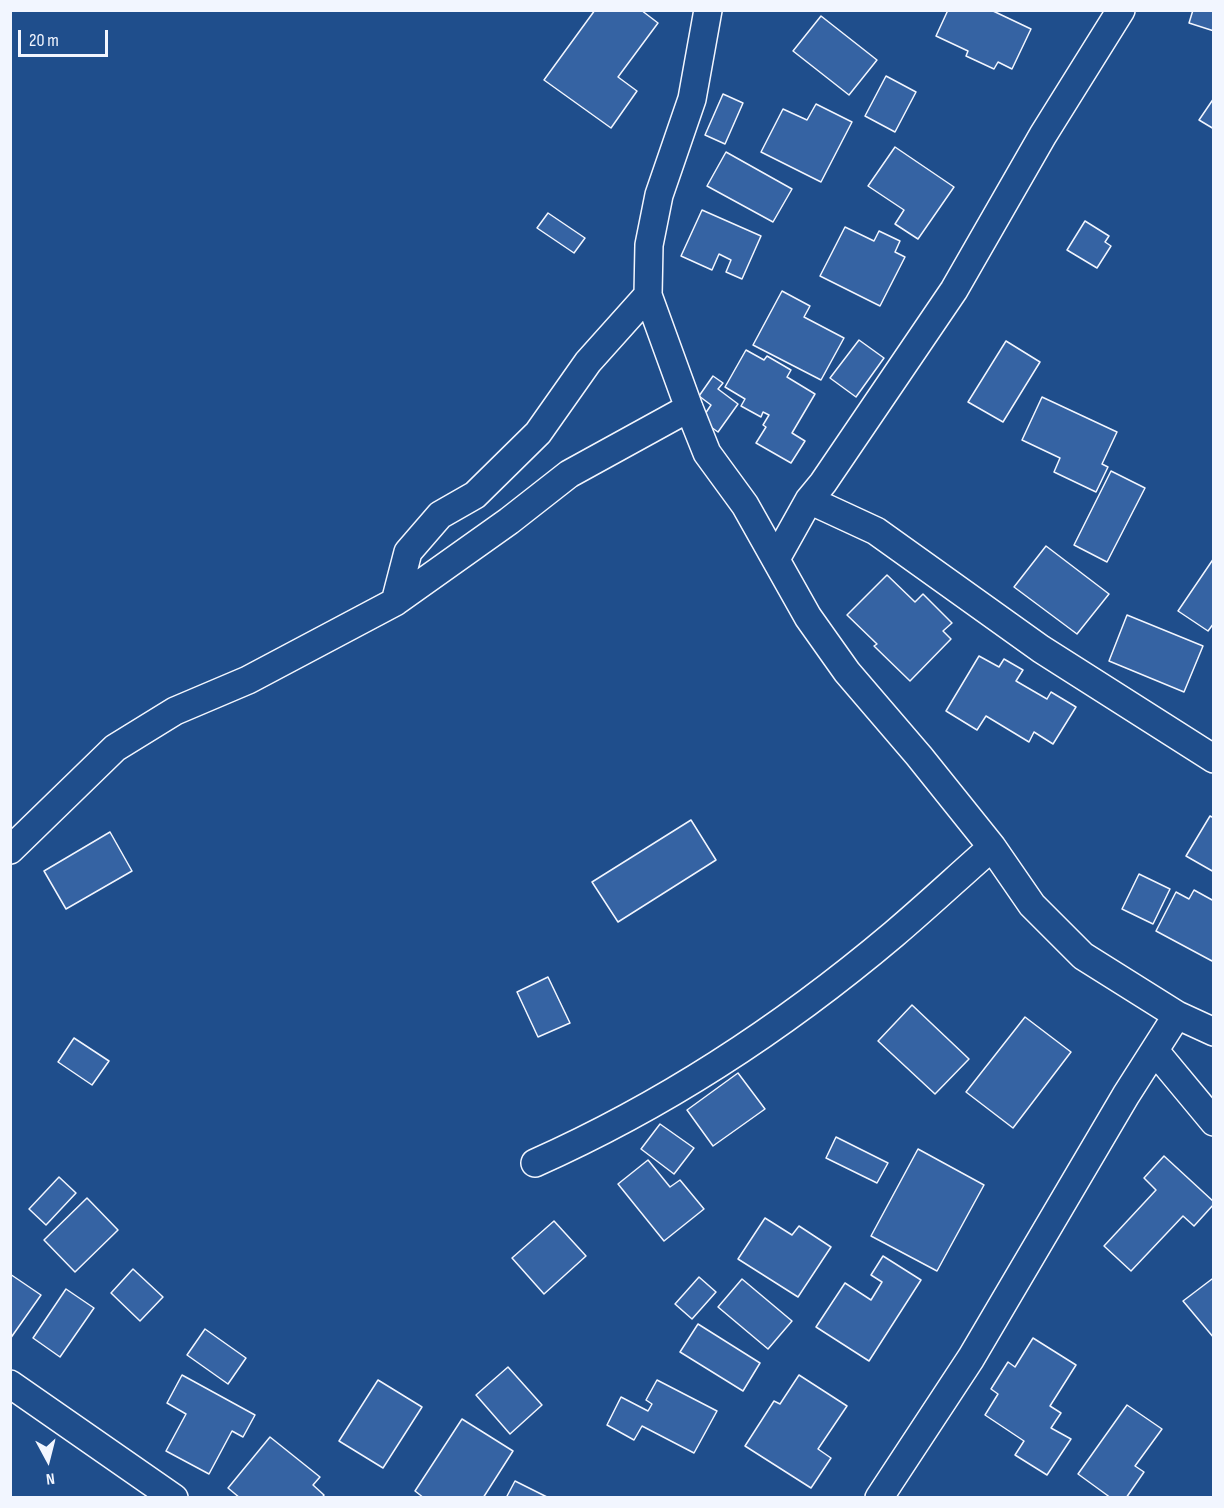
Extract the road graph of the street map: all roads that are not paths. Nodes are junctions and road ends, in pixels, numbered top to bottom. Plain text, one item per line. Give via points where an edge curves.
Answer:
1 (708, 10) edge
2 (1121, 10) edge
3 (648, 295) junction
4 (689, 408) junction
5 (809, 500) junction
6 (776, 559) junction
7 (396, 602) junction
8 (1214, 759) edge
9 (992, 847) junction
10 (10, 850) edge
11 (1177, 1015) junction
12 (1214, 1032) edge
13 (1155, 1051) junction
14 (1214, 1122) edge
15 (535, 1163) dead end
16 (10, 1384) edge
17 (174, 1497) edge
18 (879, 1497) edge

1 - 3 street via 692,99 659,195 649,245
2 - 5 street via 954,290
3 - 4 street
3 - 7 street via 588,362 538,433 475,495 440,515 408,552
4 - 6 street via 707,453 745,505
4 - 7 street via 569,474
5 - 6 street
5 - 8 street via 876,531 1041,650
6 - 9 street via 808,616 847,672
7 - 10 street via 248,680 175,711 115,748
9 - 11 street via 1032,905 1083,957
9 - 15 street via 894,934 790,1015 701,1076 594,1137
11 - 12 street
11 - 13 street
13 - 14 street
13 - 18 street via 971,1358
16 - 17 street

